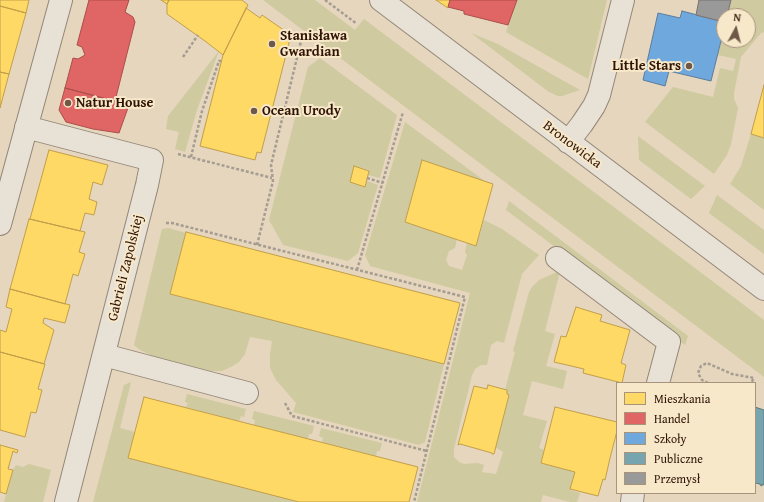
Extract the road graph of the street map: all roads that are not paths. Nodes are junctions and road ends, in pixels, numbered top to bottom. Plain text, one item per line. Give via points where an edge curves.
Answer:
1 (61, 0) edge
2 (381, 0) edge
3 (622, 0) edge
4 (26, 127) junction
5 (568, 142) junction
6 (0, 224) edge
7 (558, 258) dead end
8 (764, 289) edge
9 (104, 355) junction
10 (658, 382) edge
11 (247, 393) dead end
12 (66, 502) edge

1 - 4 street
2 - 5 street, Bronowicka
3 - 5 street via 599,95
4 - 6 street
4 - 9 street, Gabrieli Zapolskiej via 152,160
5 - 8 street, Bronowicka
7 - 10 street via 669,342
9 - 11 street
9 - 12 street, Gabrieli Zapolskiej

